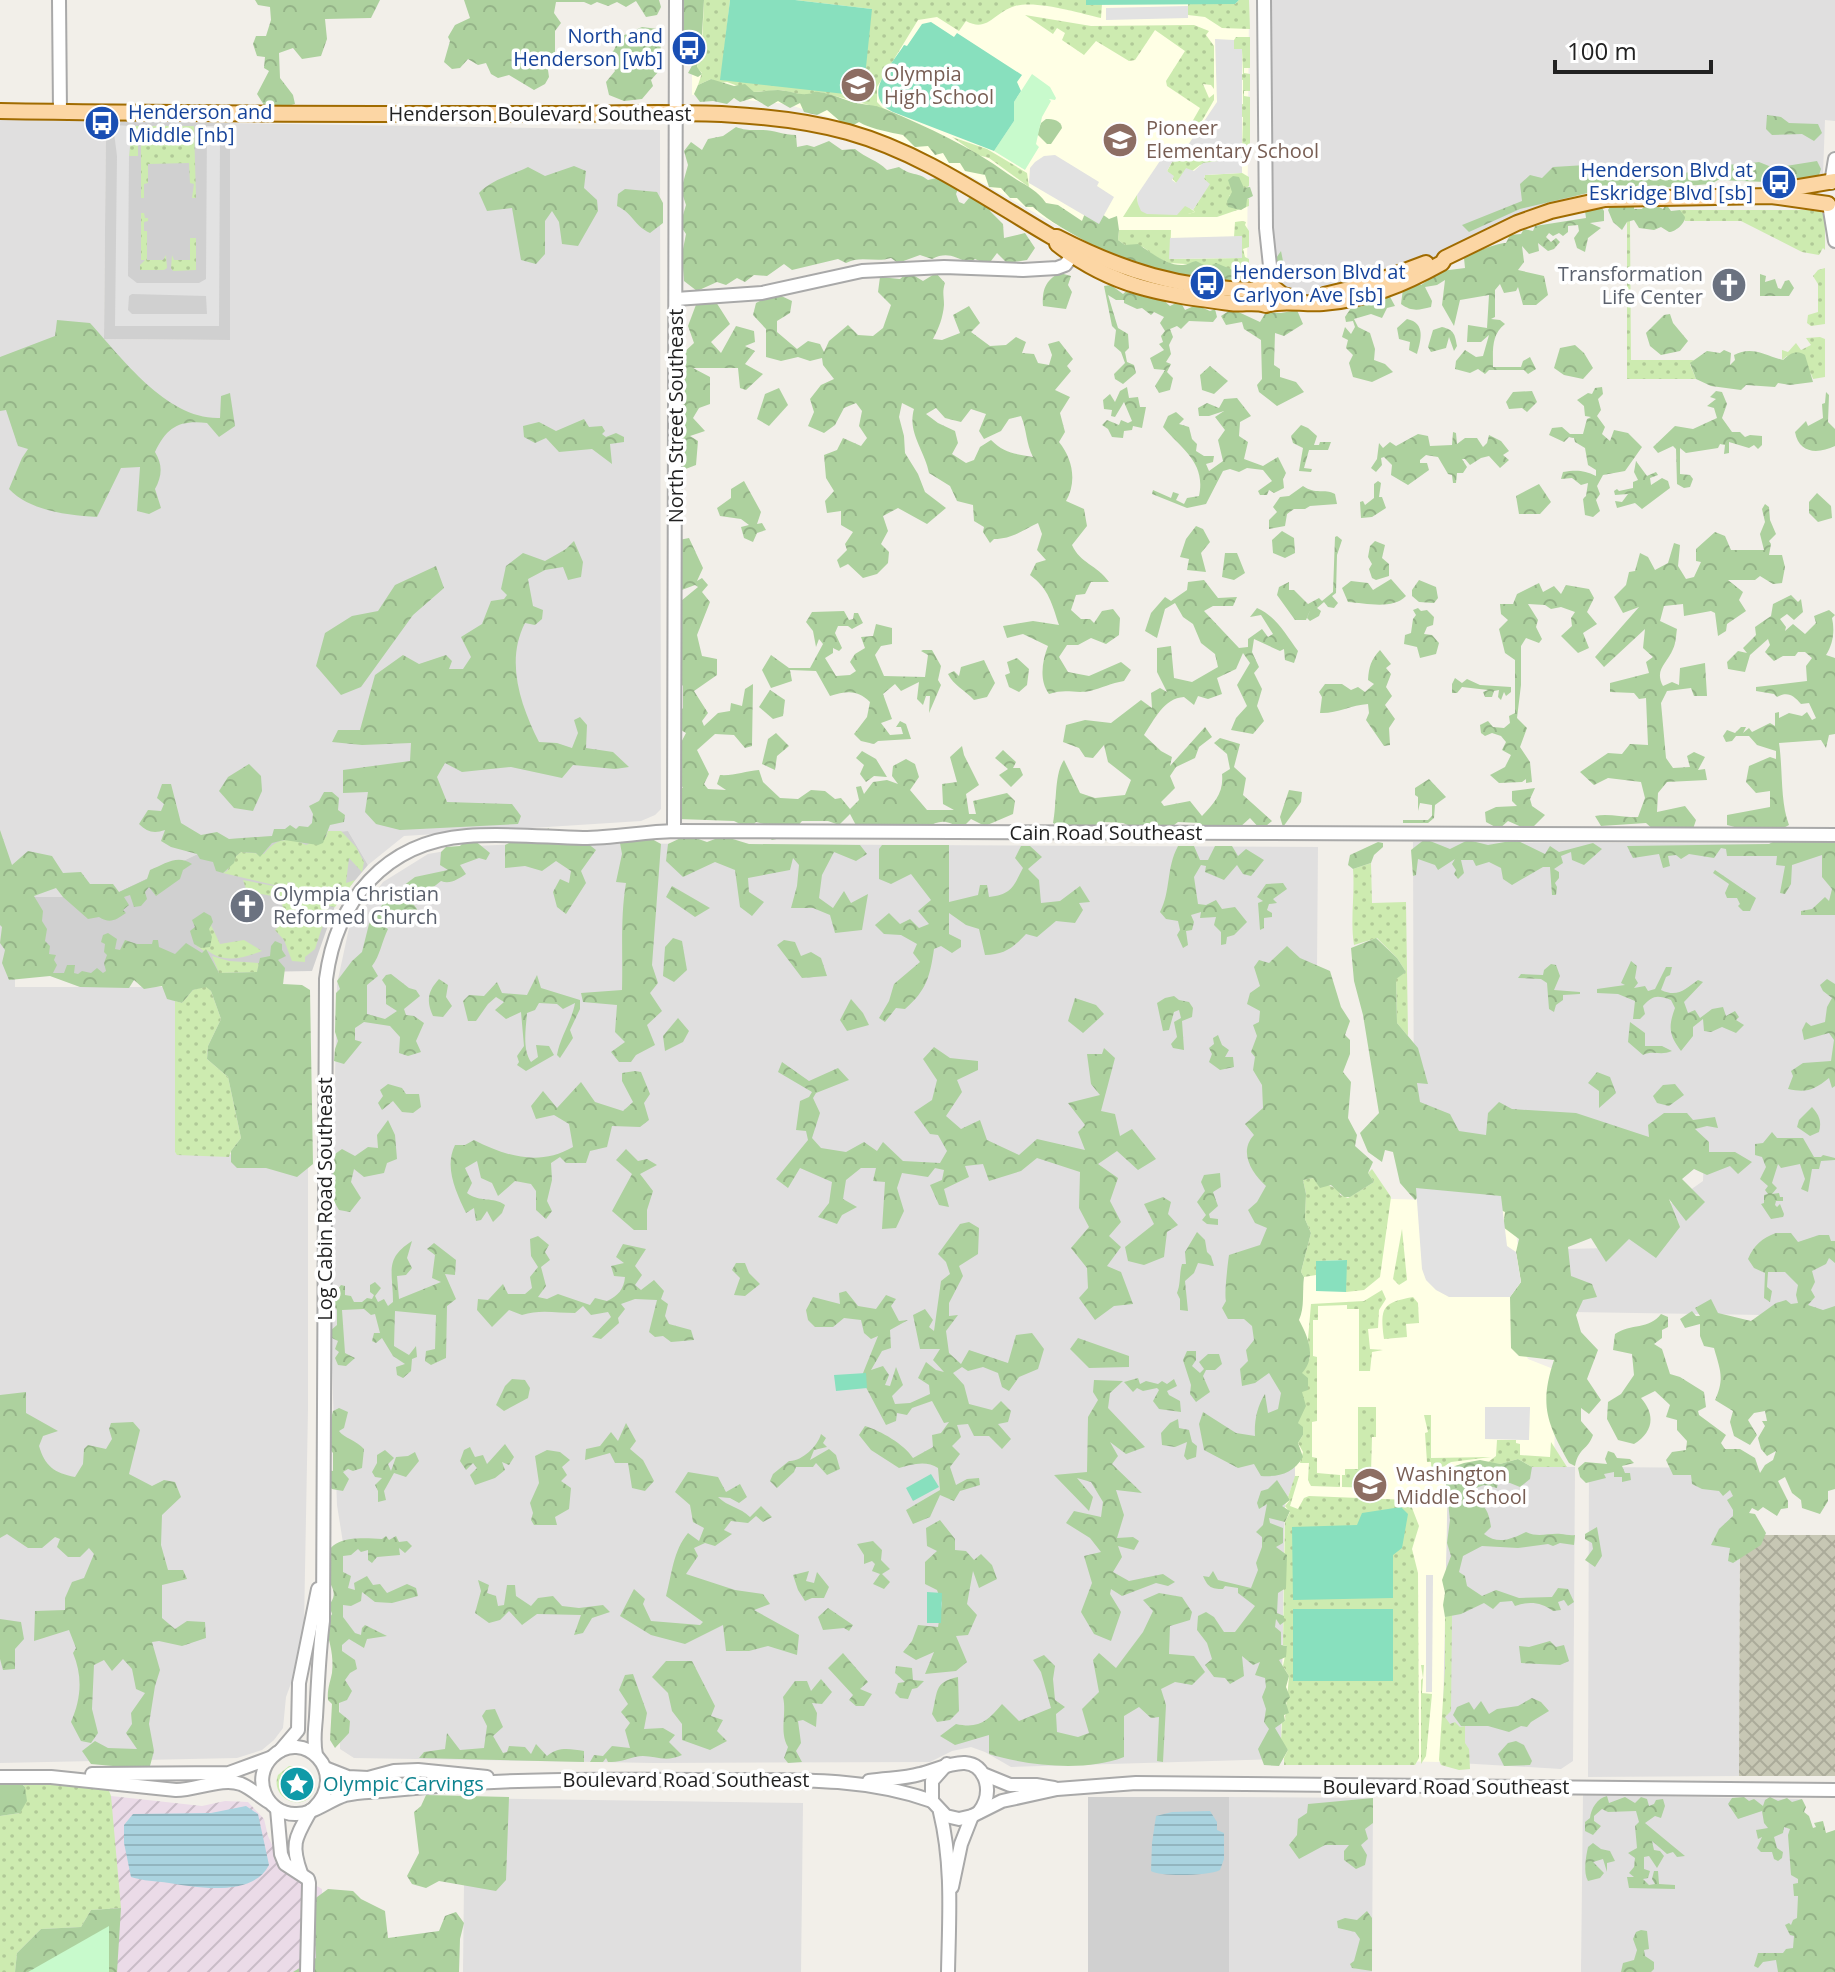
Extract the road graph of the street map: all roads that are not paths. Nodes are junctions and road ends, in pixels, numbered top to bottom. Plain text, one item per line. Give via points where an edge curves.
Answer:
1 (59, 0) edge
2 (676, 0) edge
3 (1264, 0) edge
4 (0, 111) edge
5 (60, 112) junction
6 (678, 115) junction
7 (1835, 159) edge
8 (1833, 182) edge
9 (1771, 196) junction
10 (1831, 205) edge
11 (1052, 237) junction
12 (1835, 241) edge
13 (1072, 256) junction
14 (1266, 292) junction
15 (676, 299) junction
16 (674, 831) junction
17 (1835, 835) edge
18 (383, 866) joint
19 (324, 1550) junction
20 (316, 1755) junction
21 (272, 1756) junction
22 (947, 1764) junction
23 (325, 1768) junction
24 (983, 1774) junction
25 (0, 1777) edge
26 (51, 1777) junction
27 (509, 1780) junction
28 (862, 1783) junction
29 (1057, 1789) junction
30 (1835, 1790) edge
31 (932, 1801) junction
32 (273, 1806) junction
33 (313, 1809) junction
34 (940, 1812) junction
35 (975, 1814) junction
36 (301, 1873) junction
37 (950, 1893) junction
38 (307, 1972) edge
39 (948, 1972) edge

1 - 5 street
2 - 6 street, North Street Southeast
3 - 14 street
4 - 5 main road, Henderson Boulevard Southeast
5 - 6 main road, Henderson Boulevard Southeast
6 - 11 main road, Henderson Boulevard Southeast via 797,120 885,143
6 - 15 street, North Street Southeast
7 - 8 street
8 - 9 main road, Henderson Boulevard Southeast
8 - 10 main road via 1825,195
9 - 10 main road, Henderson Boulevard Southeast
9 - 14 main road, Henderson Boulevard Southeast via 1605,199 1517,223 1368,296 1296,304
10 - 12 street
11 - 13 main road, Henderson Boulevard Southeast
11 - 14 main road, Henderson Boulevard Southeast via 1169,281
13 - 14 main road, Henderson Boulevard Southeast via 1125,282 1170,296 1239,304
13 - 15 street via 1057,268 862,271 762,293
15 - 16 street, North Street Southeast
16 - 17 street, Cain Road Southeast
16 - 18 street, Cain Road Southeast via 594,838 466,836 427,844
18 - 19 street, Log Cabin Road Southeast via 342,919 326,979
19 - 20 street, Log Cabin Road Southeast
19 - 21 street, Log Cabin Road Southeast via 299,1683 298,1730
20 - 21 street via 295,1748
20 - 23 street
21 - 26 street via 229,1773
21 - 32 street via 262,1785
22 - 24 street via 966,1763
22 - 28 street, Boulevard Road Southeast via 922,1774
22 - 31 street via 932,1781
23 - 27 street, Boulevard Road Southeast via 348,1777 418,1770
23 - 33 street via 326,1792
24 - 29 street, Boulevard Road Southeast via 1010,1785
24 - 35 street via 987,1794
25 - 26 street
26 - 32 street via 176,1790 228,1781
27 - 28 street, Boulevard Road Southeast
27 - 33 street, Boulevard Road Southeast via 347,1794
28 - 31 street, Boulevard Road Southeast
29 - 30 street, Boulevard Road Southeast via 1136,1783
29 - 35 street, Boulevard Road Southeast via 1002,1801
31 - 34 street
32 - 33 street via 292,1814
32 - 36 street via 285,1864
33 - 36 street via 295,1842
34 - 35 street via 959,1819
34 - 37 street
35 - 37 street via 961,1844
36 - 38 street via 308,1879 310,1899
37 - 39 street

